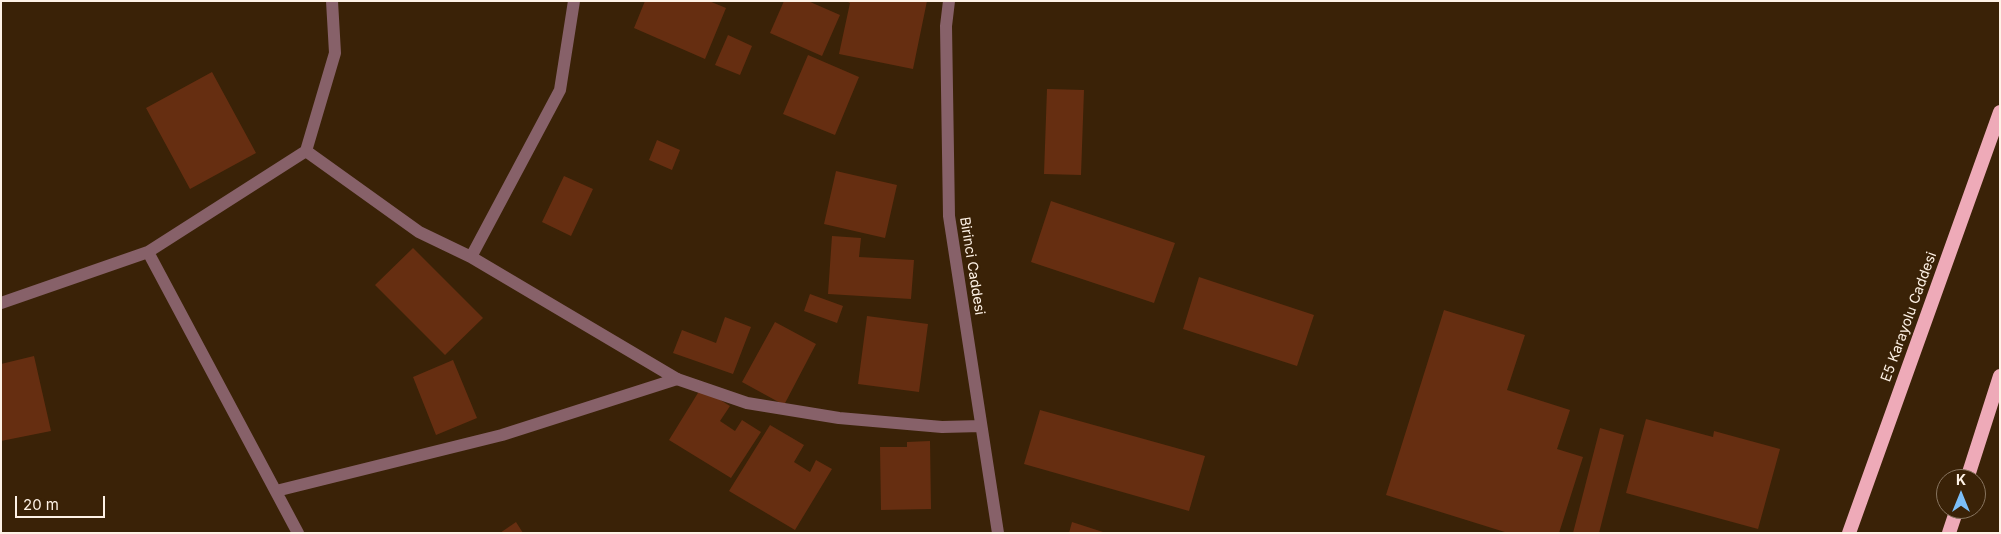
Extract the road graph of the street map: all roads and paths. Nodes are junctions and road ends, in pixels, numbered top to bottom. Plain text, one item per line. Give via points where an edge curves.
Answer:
1 (332, 1) edge
2 (574, 1) edge
3 (949, 1) edge
4 (2000, 112) edge
5 (306, 151) junction
6 (148, 252) junction
7 (471, 257) junction
8 (1, 302) edge
9 (2000, 376) edge
10 (677, 380) junction
11 (982, 426) junction
12 (1970, 469) edge
13 (276, 491) junction
14 (1954, 519) edge
15 (298, 533) edge
16 (998, 533) edge
17 (1849, 533) edge
18 (1950, 533) edge

1 - 5 street via 335,53
2 - 7 street via 560,90
3 - 11 street, Birinci Caddesi via 946,26 949,216
4 - 17 highway, E5 Karayolu Caddesi
5 - 6 street
5 - 7 street via 420,232
6 - 8 street
6 - 13 street
7 - 10 street
9 - 12 highway
10 - 11 street via 747,403 839,418 942,427
10 - 13 street via 502,435
11 - 16 street, Birinci Caddesi
13 - 15 street
14 - 18 highway

